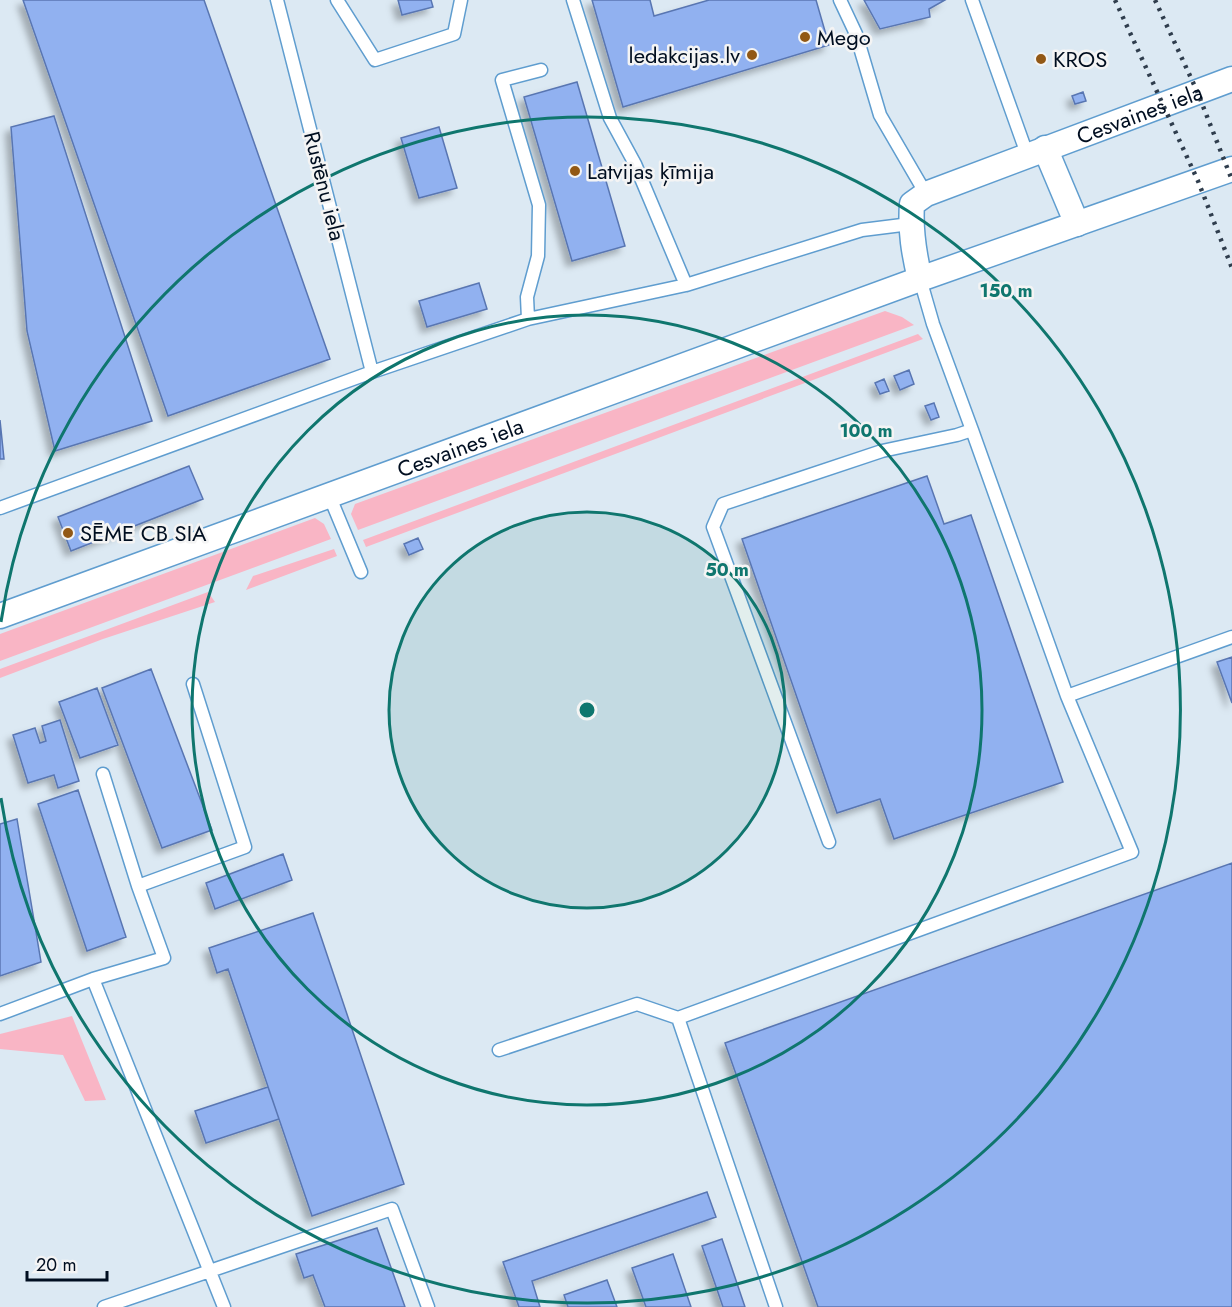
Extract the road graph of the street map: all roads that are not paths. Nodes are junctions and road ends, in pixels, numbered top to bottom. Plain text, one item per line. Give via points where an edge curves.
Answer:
1 (277, 0) edge
2 (337, 0) edge
3 (460, 0) edge
4 (573, 0) edge
5 (840, 0) edge
6 (972, 0) edge
7 (541, 70) dead end
8 (1232, 79) edge
9 (1036, 151) junction
10 (1232, 169) edge
11 (926, 194) junction
12 (910, 224) junction
13 (1077, 224) junction
14 (920, 279) junction
15 (686, 285) junction
16 (528, 319) junction
17 (372, 372) junction
18 (972, 430) junction
19 (329, 495) junction
20 (0, 508) edge
21 (361, 572) dead end
22 (0, 616) edge
23 (1232, 637) edge
24 (193, 684) dead end
25 (1067, 696) junction
26 (103, 774) dead end
27 (829, 842) dead end
28 (138, 886) junction
29 (93, 979) junction
30 (0, 1014) edge
31 (678, 1018) junction
32 (499, 1050) dead end
33 (208, 1270) junction
34 (104, 1307) edge
35 (224, 1307) edge
36 (428, 1307) edge
37 (776, 1307) edge

1 - 17 lane, Rustēnu iela
2 - 3 lane via 375,60 454,34
4 - 15 lane via 610,118 635,164
5 - 11 lane via 856,34 880,115
6 - 9 lane
7 - 16 lane via 502,80 539,205 538,256 526,297
8 - 9 street, Cesvaines iela
9 - 11 street, Cesvaines iela
9 - 13 street, Cesvaines iela
10 - 13 street, Cesvaines iela
11 - 12 street via 912,204
12 - 14 street
12 - 15 lane via 862,230
13 - 14 street, Cesvaines iela
14 - 18 lane
14 - 19 street, Cesvaines iela
15 - 16 lane
16 - 17 lane
17 - 20 lane
18 - 25 lane
18 - 27 lane via 882,451 723,504 713,527
19 - 21 lane
19 - 22 street, Cesvaines iela
23 - 25 lane
24 - 28 lane via 245,847
25 - 31 lane via 1132,852
26 - 28 lane
28 - 29 lane via 164,958
29 - 30 lane
29 - 33 lane
31 - 32 lane via 637,1004
31 - 37 lane
33 - 34 lane
33 - 35 lane
33 - 36 lane via 392,1209

